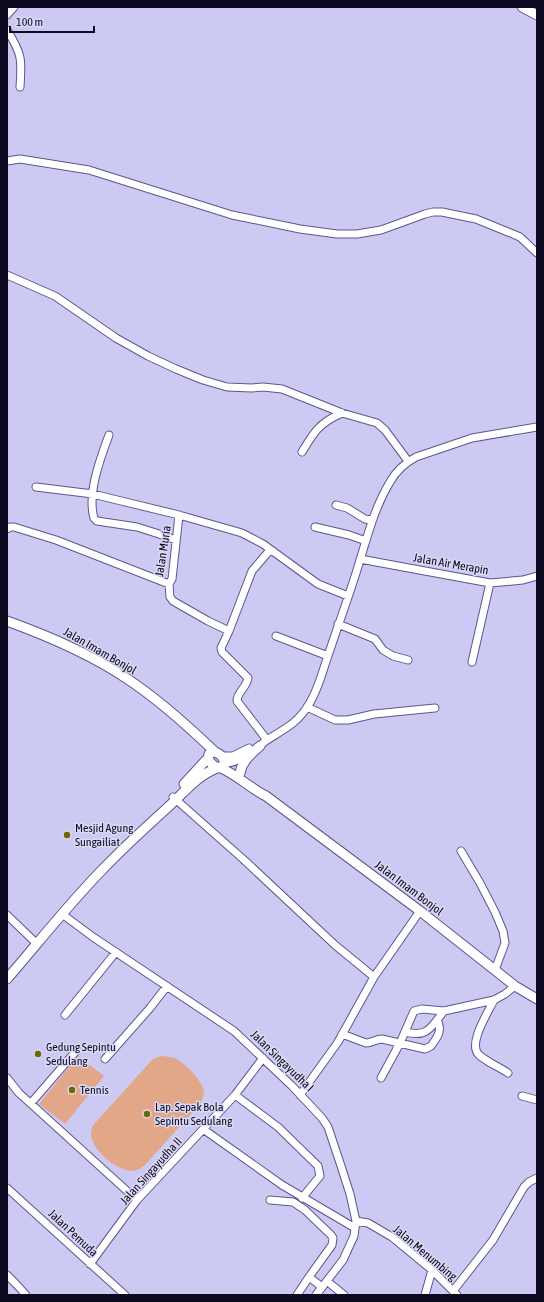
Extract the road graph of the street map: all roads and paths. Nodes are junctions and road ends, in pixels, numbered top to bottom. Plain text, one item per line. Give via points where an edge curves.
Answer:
1 (14, 7) edge
2 (522, 7) edge
3 (537, 15) edge
4 (7, 16) edge
5 (7, 30) edge
6 (20, 87) dead end
7 (7, 161) edge
8 (537, 253) edge
9 (7, 275) edge
10 (342, 413) junction
11 (537, 427) edge
12 (109, 435) dead end
13 (302, 452) dead end
14 (408, 461) junction
15 (36, 487) dead end
16 (93, 494) junction
17 (336, 505) dead end
18 (179, 515) junction
19 (372, 520) junction
20 (315, 527) dead end
21 (7, 529) edge
22 (176, 540) junction
23 (366, 540) junction
24 (270, 550) junction
25 (360, 559) junction
26 (537, 576) edge
27 (490, 583) junction
28 (169, 584) junction
29 (348, 596) junction
30 (7, 621) edge
31 (338, 624) junction
32 (229, 631) junction
33 (276, 636) dead end
34 (328, 656) junction
35 (408, 660) dead end
36 (472, 662) dead end
37 (307, 707) junction
38 (435, 708) dead end
39 (264, 743) junction
40 (217, 761) junction
41 (240, 773) junction
42 (266, 796) junction
43 (174, 798) junction
44 (461, 851) dead end
45 (420, 911) junction
46 (62, 914) junction
47 (7, 916) edge
48 (34, 940) junction
49 (116, 952) junction
50 (495, 970) junction
51 (7, 973) edge
52 (374, 977) junction
53 (7, 979) edge
54 (166, 986) junction
55 (515, 986) junction
56 (537, 999) edge
57 (494, 1000) junction
58 (444, 1010) junction
59 (65, 1015) dead end
60 (437, 1020) junction
61 (405, 1032) junction
62 (342, 1034) junction
63 (400, 1043) junction
64 (77, 1050) dead end
65 (263, 1058) junction
66 (105, 1060) dead end
67 (508, 1073) dead end
68 (7, 1078) edge
69 (382, 1078) dead end
70 (235, 1095) junction
71 (300, 1095) junction
72 (522, 1096) dead end
73 (537, 1100) edge
74 (31, 1103) junction
75 (203, 1129) junction
76 (537, 1178) edge
77 (7, 1188) edge
78 (302, 1198) junction
79 (138, 1200) junction
80 (270, 1200) dead end
81 (356, 1224) junction
82 (90, 1264) junction
83 (432, 1270) junction
84 (7, 1276) edge
85 (309, 1277) junction
86 (325, 1284) junction
87 (455, 1293) edge
88 (26, 1295) edge
89 (125, 1295) edge
90 (297, 1295) edge
91 (316, 1295) edge
92 (344, 1295) edge
93 (425, 1295) edge

1 - 4 street
2 - 3 main road
5 - 6 street via 18,47 22,65
7 - 8 street via 20,159 89,170 232,216 336,234 381,230 425,214 442,212 476,219 520,237
9 - 10 street via 55,296 116,338 176,369 227,387 282,389
10 - 13 street via 320,426
10 - 14 street via 381,426
11 - 14 street via 472,438
12 - 16 street via 99,464
14 - 19 street via 395,474
15 - 16 street
16 - 18 street
16 - 22 street via 93,517 97,521 137,528
17 - 19 street
18 - 22 street, Jalan Muria
18 - 24 street, Jalan Muria via 242,532
19 - 23 street
20 - 23 street
21 - 28 street, Jalan Muria via 14,527 56,540
22 - 28 street, Jalan Muria via 172,579
23 - 25 street
24 - 29 street, Jalan Muria via 318,584
24 - 32 street via 252,571
25 - 27 street, Jalan Air Merapin
25 - 29 street
26 - 27 street, Jalan Air Merapin
27 - 36 street
28 - 32 street via 170,597 173,601
29 - 31 street
30 - 40 main road, Jalan Imam Bonjol via 54,638 101,662 142,689 174,715
31 - 34 street
31 - 35 street via 375,639 383,650
32 - 39 street via 222,645 222,652 248,678 238,695 238,700
33 - 34 street
34 - 37 street
37 - 38 street via 329,718 348,720 374,714
37 - 39 street via 293,723
39 - 40 street via 236,762
39 - 41 main road via 244,762
40 - 41 main road, Jalan Imam Bonjol
40 - 42 main road, Jalan Imam Bonjol
40 - 43 main road
40 - 43 main road
41 - 42 main road, Jalan Imam Bonjol
42 - 45 main road, Jalan Imam Bonjol
43 - 46 main road via 100,871
43 - 48 main road via 130,835 73,894
43 - 52 street via 335,945
44 - 50 street via 503,931 505,943
45 - 50 main road, Jalan Imam Bonjol
45 - 52 street
46 - 49 street, Jalan Singayudha I
46 - 53 main road
47 - 48 street
48 - 51 main road
49 - 54 street, Jalan Singayudha I
49 - 59 street
50 - 55 main road, Jalan Imam Bonjol
52 - 62 street
54 - 65 street, Jalan Singayudha I via 234,1031
54 - 66 street
55 - 56 main road, Jalan Imam Bonjol
55 - 57 street
57 - 58 street
57 - 67 street via 476,1037 476,1049 479,1055
58 - 60 street
58 - 61 street via 418,1009 413,1013
60 - 61 street via 426,1032
60 - 63 street via 441,1028 431,1046 425,1049
61 - 63 street
62 - 63 street via 366,1043 382,1039
62 - 71 street
63 - 69 street
64 - 74 street
65 - 70 street, Jalan Singayudha II
65 - 71 street, Jalan Singayudha I
68 - 74 street
70 - 75 street, Jalan Singayudha II
70 - 78 street via 278,1127 318,1166 320,1176
71 - 81 street, Jalan Singayudha I via 315,1109 328,1127 350,1194
72 - 73 street
74 - 79 street
75 - 78 street, Jalan Menumbing via 251,1165
75 - 79 street, Jalan Singayudha II
76 - 87 street via 524,1187 493,1240
77 - 82 street, Jalan Pemuda
78 - 81 street, Jalan Menumbing
79 - 82 street, Jalan Singayudha II
80 - 85 street via 293,1202 305,1210 333,1238 332,1245
81 - 83 street, Jalan Menumbing via 364,1222 378,1228
81 - 86 street via 354,1236 343,1260
82 - 89 street, Jalan Pemuda
83 - 87 street, Jalan Menumbing
83 - 93 street
84 - 88 street
85 - 86 street
85 - 90 street
86 - 91 street
86 - 92 street

